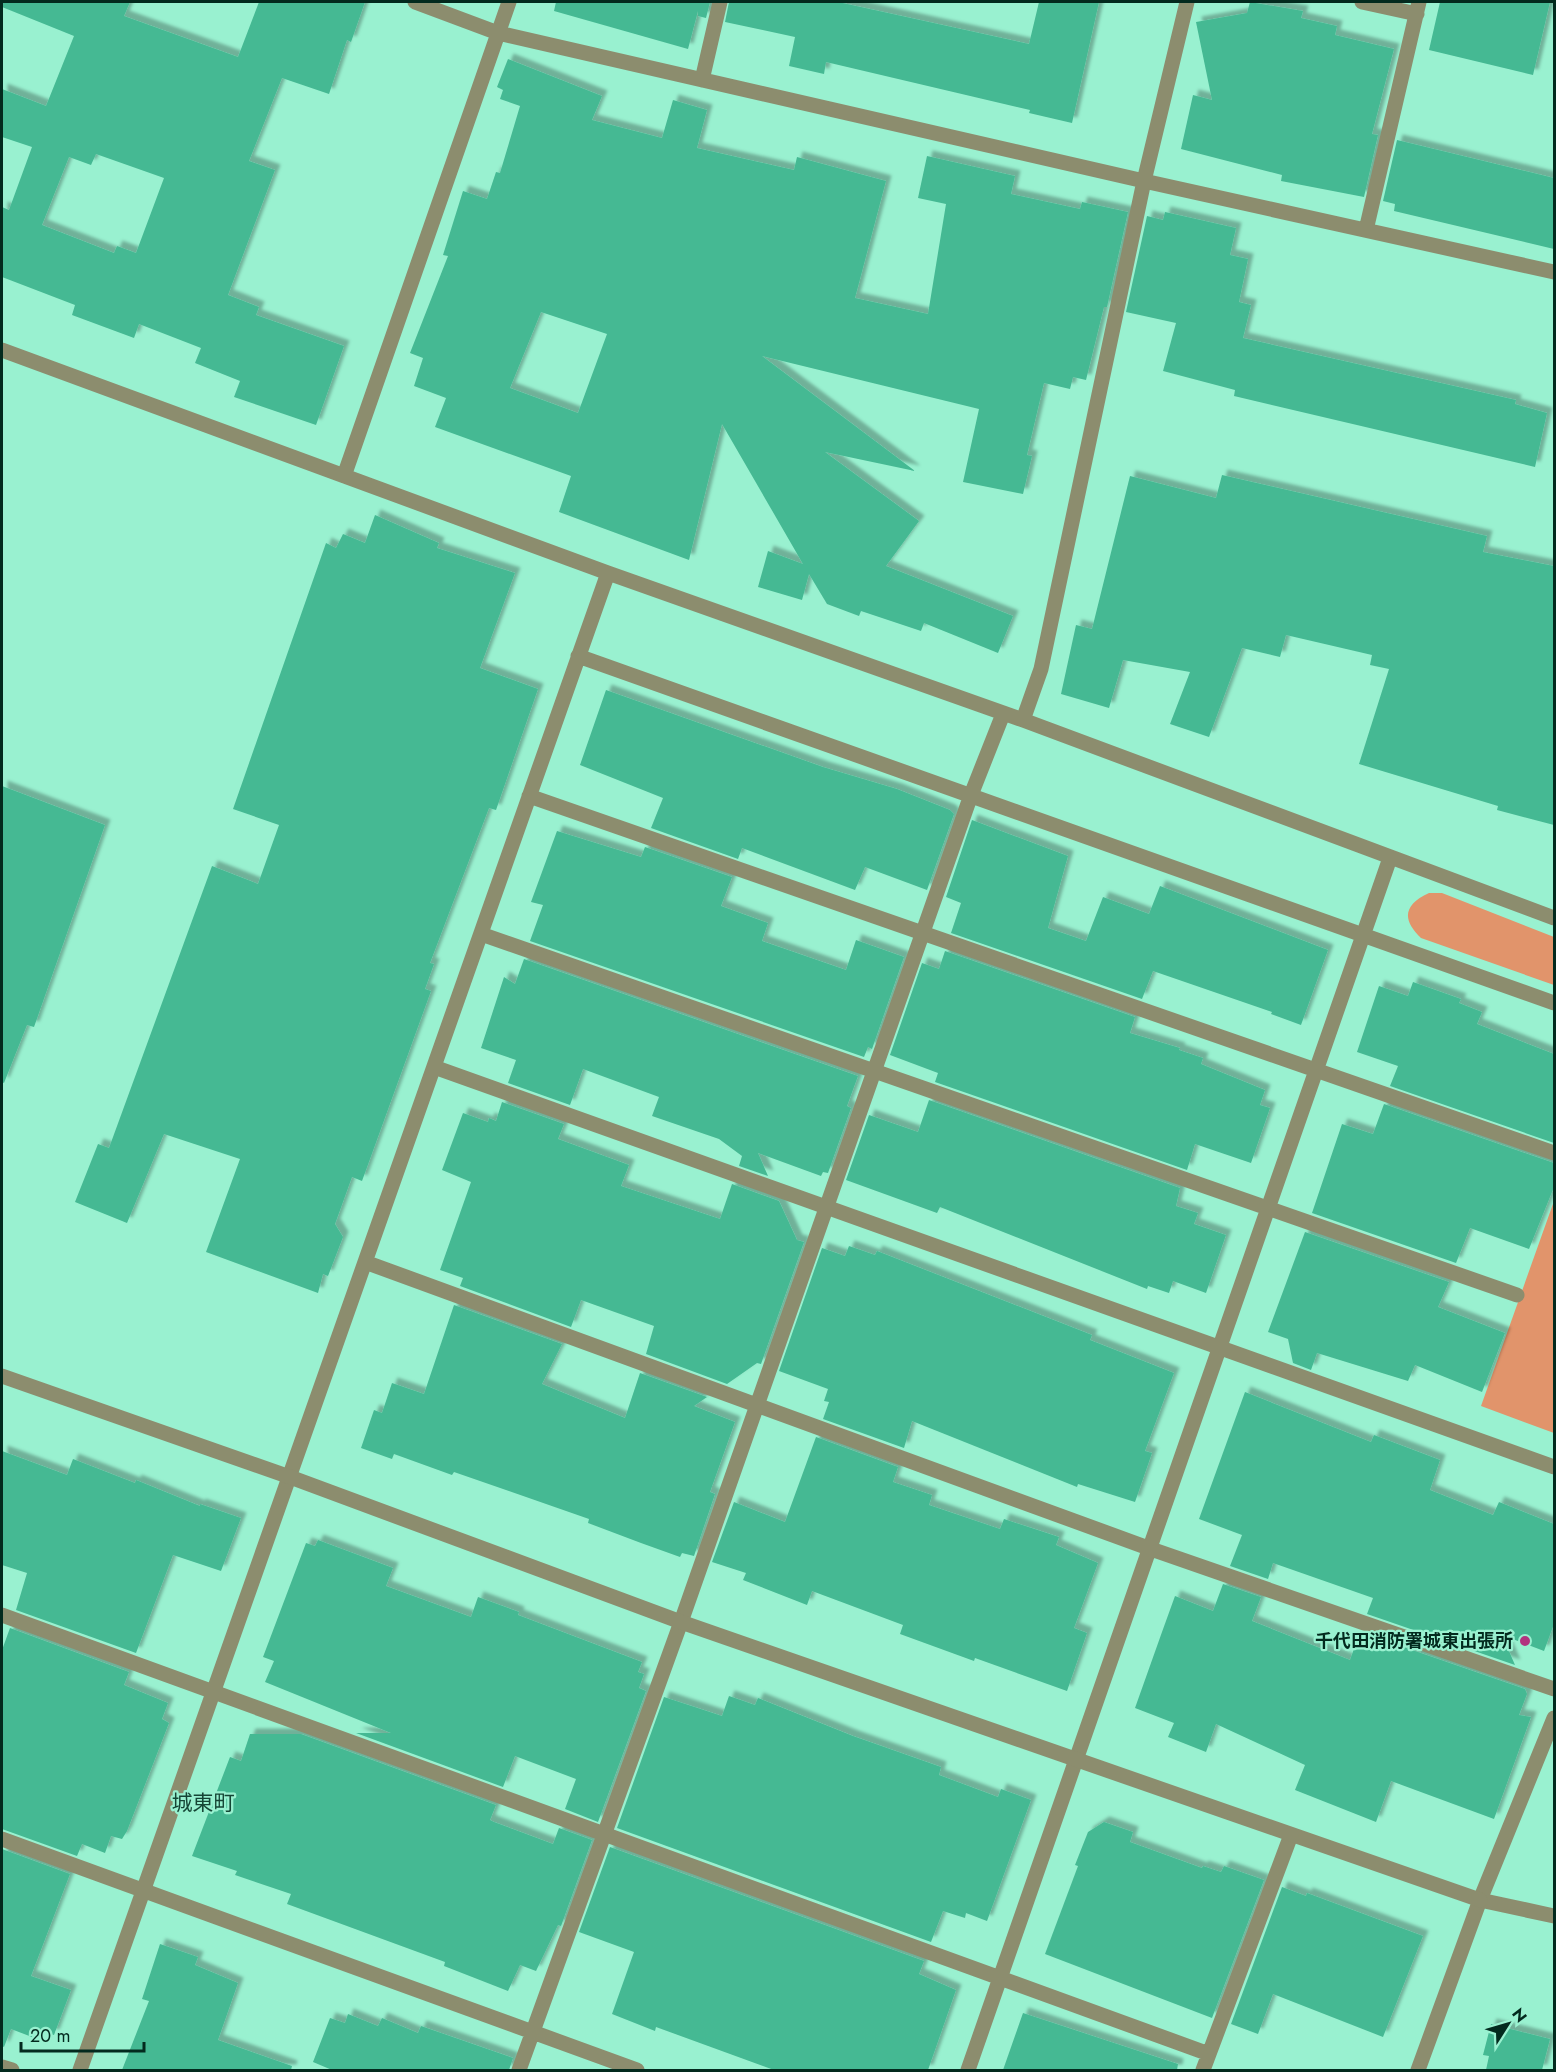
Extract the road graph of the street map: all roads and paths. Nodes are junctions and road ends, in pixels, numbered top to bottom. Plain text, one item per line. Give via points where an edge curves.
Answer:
1 (415, 2) edge
2 (509, 2) edge
3 (720, 2) edge
4 (1187, 2) edge
5 (1362, 2) edge
6 (1418, 8) edge
7 (498, 33) junction
8 (702, 80) junction
9 (1144, 181) junction
10 (1366, 230) junction
11 (1554, 272) edge
12 (2, 350) edge
13 (344, 476) junction
14 (608, 573) junction
15 (578, 656) junction
16 (1003, 714) junction
17 (1023, 720) junction
18 (970, 795) junction
19 (529, 796) junction
20 (1390, 858) junction
21 (1554, 918) edge
22 (922, 933) junction
23 (481, 934) junction
24 (1363, 936) junction
25 (1554, 1004) edge
26 (434, 1067) junction
27 (1315, 1069) junction
28 (873, 1071) junction
29 (1554, 1153) edge
30 (825, 1208) junction
31 (1269, 1208) junction
32 (365, 1262) junction
33 (1517, 1295) dead end
34 (1220, 1349) junction
35 (2, 1376) edge
36 (757, 1405) junction
37 (1554, 1467) edge
38 (290, 1477) junction
39 (1151, 1549) junction
40 (2, 1615) edge
41 (681, 1622) junction
42 (1554, 1689) edge
43 (213, 1692) junction
44 (1554, 1718) edge
45 (1077, 1762) junction
46 (604, 1834) junction
47 (1291, 1835) junction
48 (2, 1839) edge
49 (143, 1891) junction
50 (1480, 1900) junction
51 (1554, 1916) edge
52 (999, 1978) junction
53 (532, 2032) junction
54 (1209, 2054) junction
55 (2, 2067) edge
56 (12, 2070) edge
57 (80, 2070) edge
58 (519, 2070) edge
59 (637, 2070) edge
60 (968, 2070) edge
61 (1203, 2070) edge
62 (1418, 2070) edge

1 - 7 street
2 - 7 street
3 - 8 street
4 - 9 street
5 - 6 street
6 - 10 street
7 - 8 street
7 - 13 street
8 - 9 street
9 - 10 street
9 - 17 street via 1041,669
10 - 11 street
12 - 13 street
13 - 14 street
14 - 15 street
14 - 16 street
15 - 18 street
15 - 19 street
16 - 17 street
16 - 18 street
17 - 20 street
18 - 22 street
18 - 24 street
19 - 22 street
19 - 23 street
20 - 21 street
20 - 24 street
22 - 27 street
22 - 28 street
23 - 26 street
23 - 28 street
24 - 25 street
24 - 27 street
26 - 30 street
26 - 32 street
27 - 29 street
27 - 31 street
28 - 30 street
28 - 31 street
30 - 34 street
30 - 36 street
31 - 33 street
31 - 34 street
32 - 36 street
32 - 38 street
34 - 37 street
34 - 39 street
35 - 38 street
36 - 39 street
36 - 41 street
38 - 41 street
38 - 43 street
39 - 42 street
39 - 45 street
40 - 43 street
41 - 45 street
41 - 46 street
43 - 46 street
43 - 49 street
44 - 50 street
45 - 47 street
45 - 52 street
46 - 52 street
46 - 53 street
47 - 50 street
47 - 54 street
48 - 49 street
49 - 53 street
49 - 57 street
50 - 51 street
50 - 62 street
52 - 54 street
52 - 60 street
53 - 58 street
53 - 59 street
54 - 61 street
55 - 56 street

